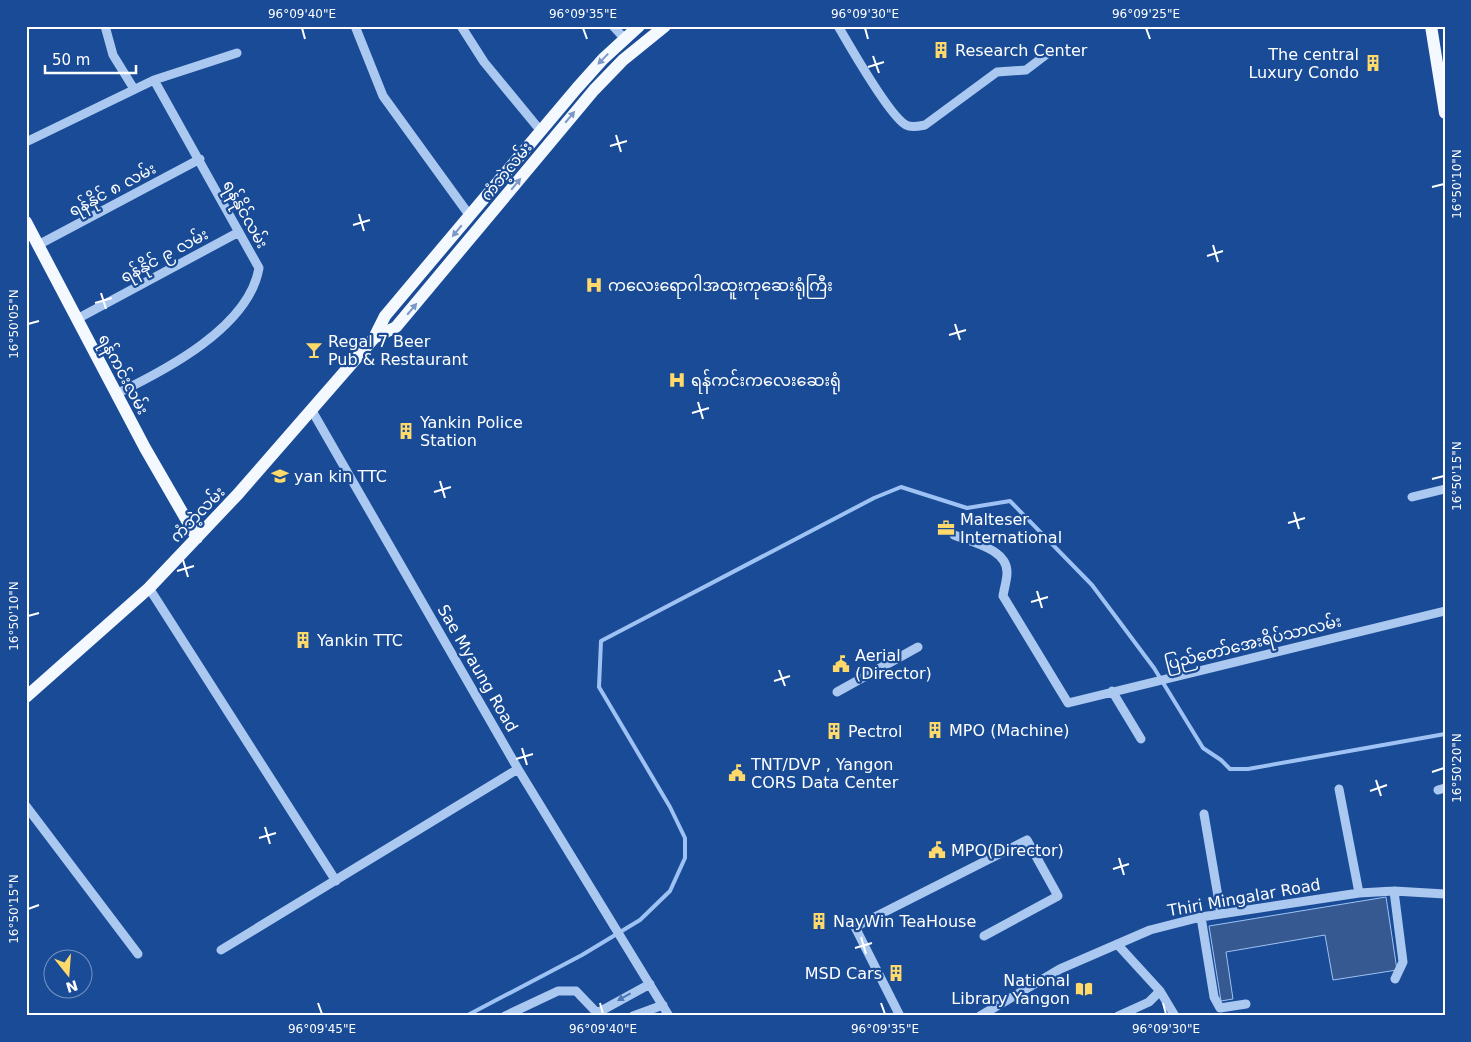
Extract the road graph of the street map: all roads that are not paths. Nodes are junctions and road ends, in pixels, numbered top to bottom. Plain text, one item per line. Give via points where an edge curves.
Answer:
1 (105, 26) edge
2 (356, 26) edge
3 (460, 26) edge
4 (613, 26) edge
5 (639, 26) edge
6 (665, 26) edge
7 (838, 26) edge
8 (1432, 26) edge
9 (624, 38) junction
10 (238, 53) dead end
11 (1047, 54) dead end
12 (154, 80) junction
13 (134, 90) junction
14 (1445, 113) edge
15 (540, 130) junction
16 (26, 142) edge
17 (528, 144) junction
18 (540, 155) junction
19 (200, 159) junction
20 (470, 216) junction
21 (26, 222) edge
22 (481, 226) junction
23 (239, 232) junction
24 (38, 245) junction
25 (77, 319) junction
26 (374, 338) junction
27 (116, 394) junction
28 (312, 409) junction
29 (1445, 489) edge
30 (1412, 497) dead end
31 (954, 535) dead end
32 (197, 538) junction
33 (149, 588) junction
34 (1445, 611) edge
35 (918, 647) dead end
36 (1112, 691) junction
37 (838, 692) dead end
38 (26, 697) edge
39 (1141, 739) dead end
40 (518, 769) junction
41 (1339, 790) dead end
42 (26, 806) edge
43 (1204, 814) dead end
44 (336, 881) junction
45 (1394, 891) junction
46 (1359, 893) junction
47 (1445, 894) edge
48 (1221, 914) junction
49 (1201, 917) junction
50 (984, 936) dead end
51 (1117, 944) junction
52 (220, 950) dead end
53 (138, 954) dead end
54 (1395, 979) dead end
55 (650, 984) junction
56 (1160, 992) junction
57 (1246, 1004) dead end
58 (663, 1005) junction
59 (600, 1014) edge
60 (504, 1016) edge
61 (633, 1016) edge
62 (669, 1016) edge
63 (900, 1016) edge
64 (980, 1016) edge
65 (1118, 1016) edge
66 (1175, 1016) edge

1 - 13 street via 113,55
2 - 20 street via 383,96
3 - 15 street via 484,62
4 - 9 street
5 - 9 main road, ကံဘဲ့လမ်း
18 -> 6 main road, ကံဘဲ့လမ်း via 623,60
7 - 11 street via 880,95 906,125 916,127 925,125 997,72 1026,70
8 - 14 main road
9 -> 15 main road, ကံဘဲ့လမ်း
10 - 12 street
12 - 13 street
12 - 19 street, ရန်နိုင်လမ်း
13 - 16 street
15 - 17 main road, ကံဘဲ့လမ်း
17 - 18 main road
17 - 20 main road, ကံဘဲ့လမ်း
22 -> 18 main road, ကံဘဲ့လမ်း
19 - 23 street, ရန်နိုင်လမ်း
19 - 24 street, ရန်နိုင် ၈ လမ်း
20 - 22 main road
20 -> 26 main road, ကံဘဲ့လမ်း via 385,316
21 - 24 main road, ရန်ကင်းလမ်း
26 -> 22 main road, ကံဘဲ့လမ်း via 396,327
23 - 25 street, ရန်နိုင် ၉ လမ်း
23 - 27 street, ရန်နိုင်လမ်း via 259,268 256,284 231,320 206,342
24 - 25 main road, ရန်ကင်းလမ်း
25 - 27 main road, ရန်ကင်းလမ်း
26 - 28 main road, ကံဘဲ့လမ်း
27 - 32 main road, ရန်ကင်းလမ်း
28 - 32 main road, ကံဘဲ့လမ်း
28 - 40 street, Sae Myaung Road
29 - 30 street
31 - 36 street, ပြည်တော်အေးရိပ်သာလမ်း via 994,551 1004,560 1007,572 1003,596 1068,703
32 - 33 main road, ကံဘဲ့လမ်း
33 - 38 main road, ကံဘဲ့လမ်း
33 - 44 street
34 - 36 street, ပြည်တော်အေးရိပ်သာလမ်း
35 - 37 street
36 - 39 street
40 - 44 street
40 - 55 street, Sae Myaung Road
41 - 46 street
42 - 53 street
43 - 48 street
44 - 52 street
45 - 46 street, Thiri Mingalar Road
45 - 47 street, Thiri Mingalar Road
45 - 54 street via 1403,962
46 - 48 street, Thiri Mingalar Road
48 - 49 street, Thiri Mingalar Road
49 - 51 street, Thiri Mingalar Road via 1150,930
49 - 57 street via 1214,998 1220,1008
50 - 63 street via 1058,896 1027,840 855,927
51 - 56 street
51 - 64 street, Thiri Mingalar Road via 1060,968
55 - 58 street, Sae Myaung Road
55 -> 59 street
56 - 65 street via 1149,1002
56 - 66 street
58 - 61 street
58 - 62 street, Sae Myaung Road
59 - 60 street via 576,991 558,991

